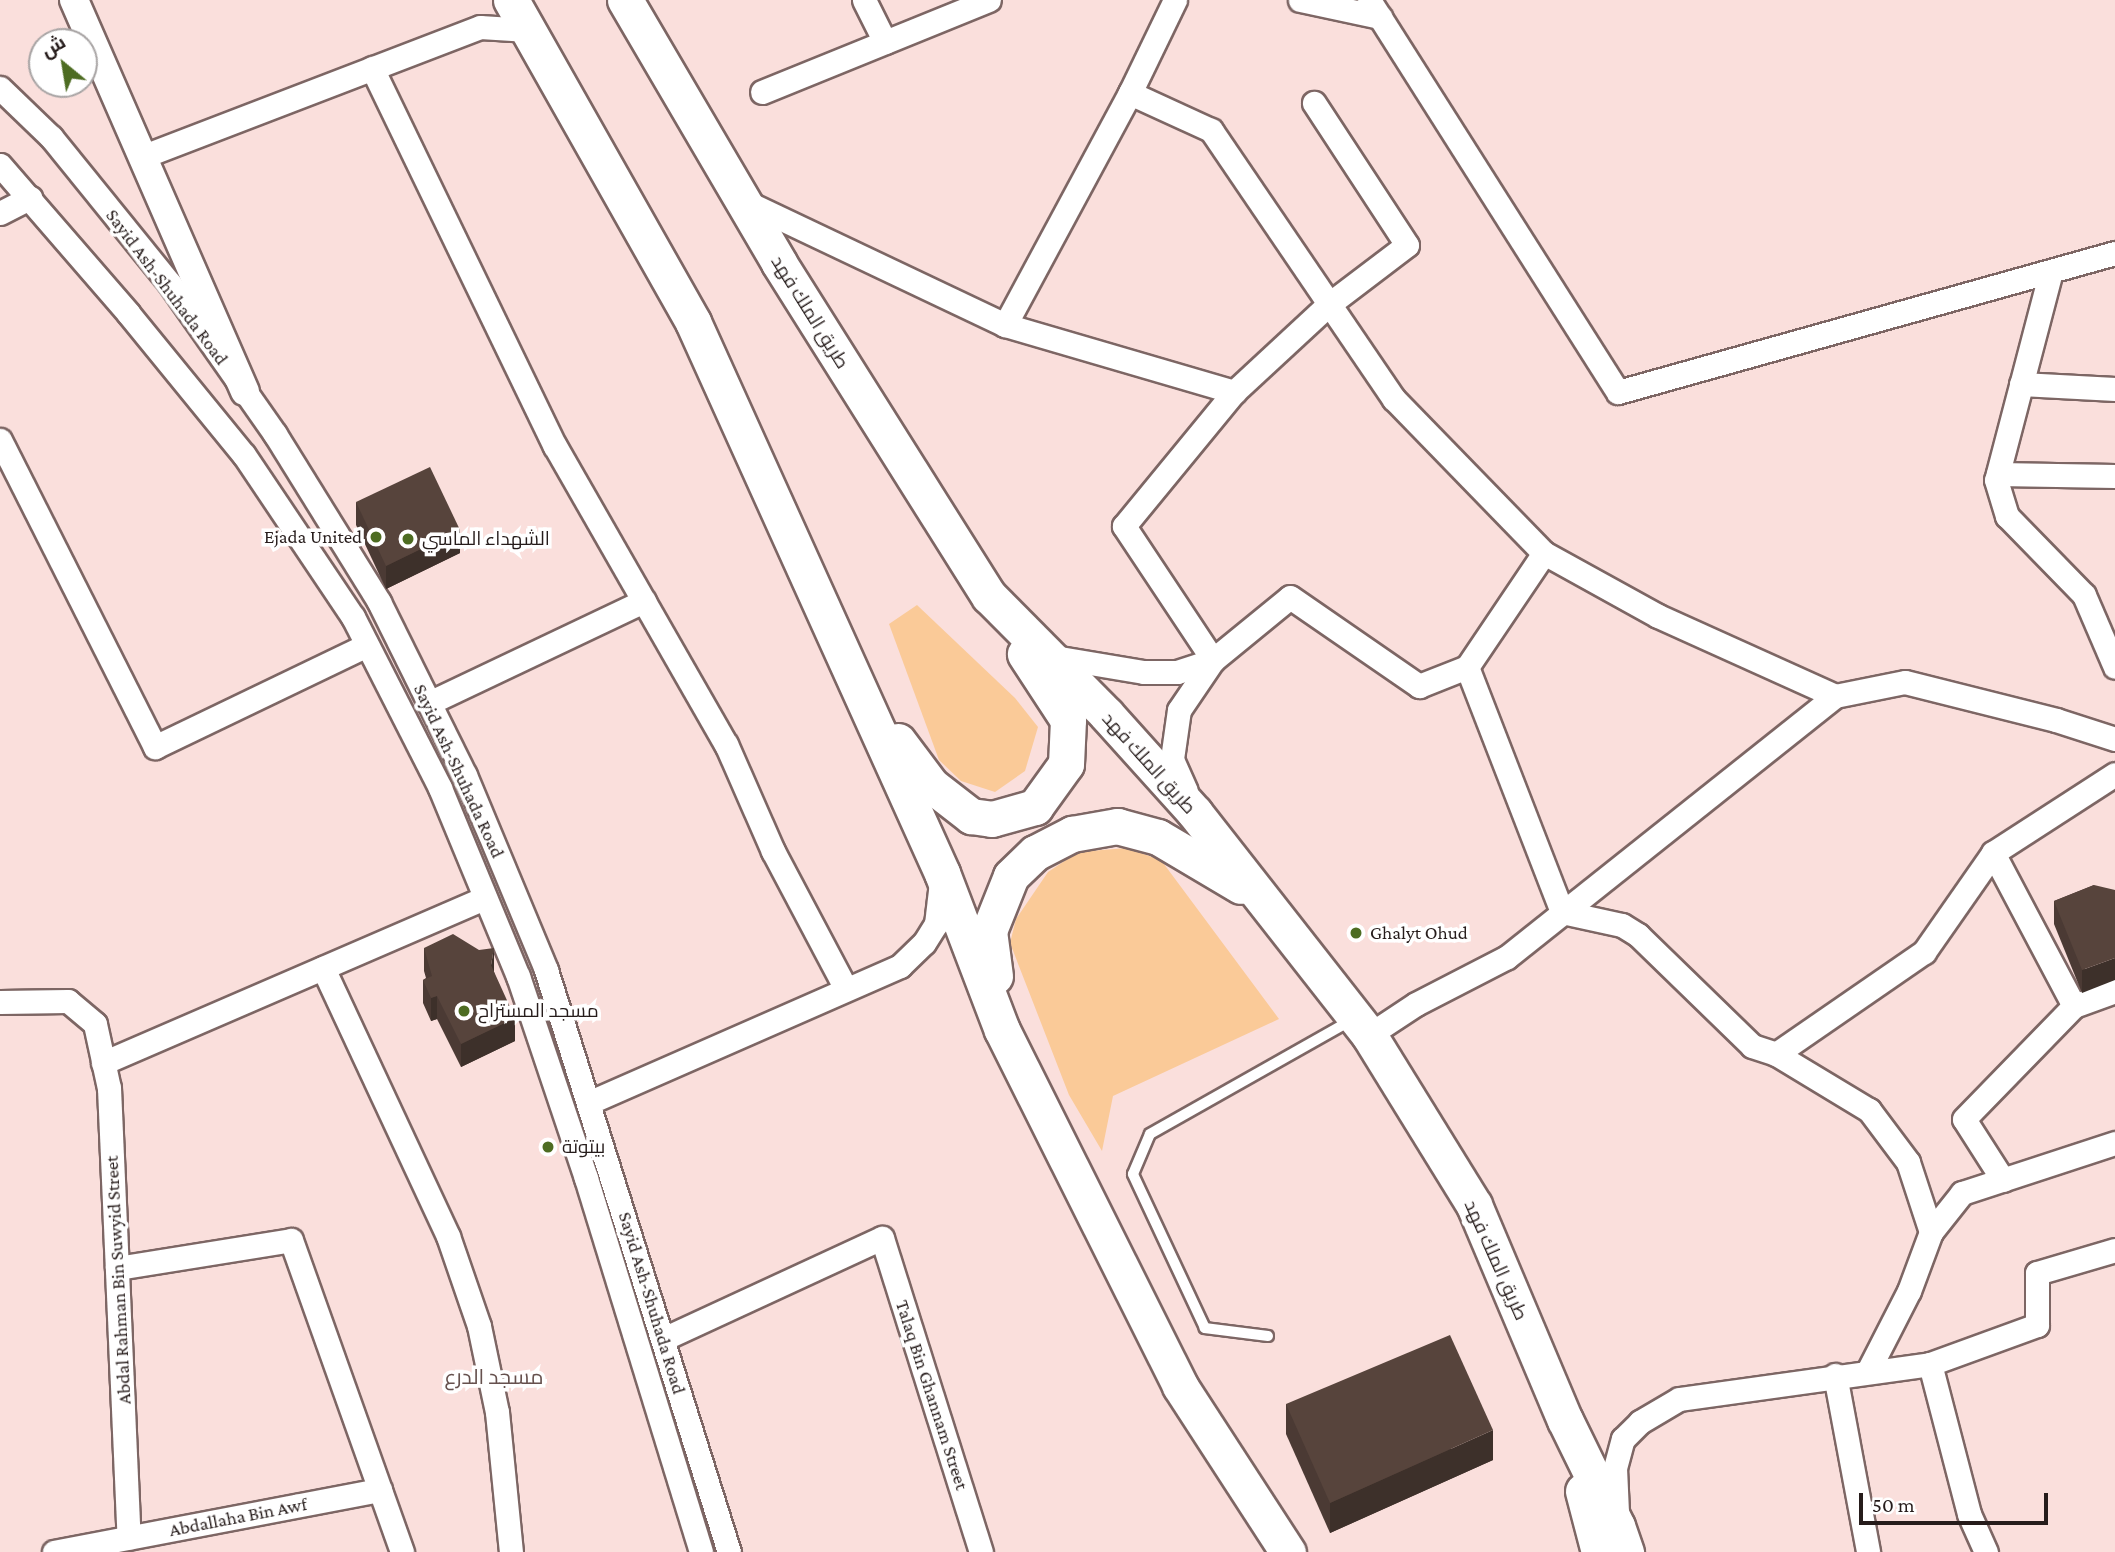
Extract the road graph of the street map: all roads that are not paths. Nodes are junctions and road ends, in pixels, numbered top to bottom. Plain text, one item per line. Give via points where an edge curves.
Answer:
1 (74, 0) edge
2 (625, 0) edge
3 (864, 0) edge
4 (989, 0) edge
5 (1175, 0) edge
6 (1300, 0) edge
7 (961, 5) edge
8 (1374, 9) edge
9 (519, 15) edge
10 (885, 42) junction
11 (372, 68) junction
12 (0, 88) edge
13 (762, 92) dead end
14 (1130, 93) junction
15 (1314, 103) dead end
16 (144, 156) junction
17 (0, 165) edge
18 (30, 198) junction
19 (741, 200) junction
20 (0, 213) edge
21 (2115, 253) edge
22 (2051, 271) junction
23 (1328, 304) junction
24 (1005, 325) junction
25 (2021, 384) junction
26 (2115, 389) edge
27 (245, 391) junction
28 (1234, 392) junction
29 (0, 440) edge
30 (1997, 474) junction
31 (2115, 476) edge
32 (1544, 553) junction
33 (989, 596) junction
34 (644, 601) junction
35 (367, 645) junction
36 (1048, 656) junction
37 (1213, 660) junction
38 (1466, 667) junction
39 (2115, 667) edge
40 (860, 691) junction
41 (1835, 696) junction
42 (429, 703) junction
43 (2115, 739) edge
44 (2115, 774) edge
45 (1195, 813) junction
46 (1993, 853) junction
47 (942, 873) junction
48 (485, 898) junction
49 (1267, 904) junction
50 (1562, 912) junction
51 (323, 968) junction
52 (846, 989) junction
53 (2115, 991) edge
54 (0, 1002) edge
55 (2074, 1006) junction
56 (1362, 1026) junction
57 (1002, 1030) junction
58 (1776, 1054) junction
59 (103, 1063) junction
60 (589, 1103) junction
61 (2115, 1143) edge
62 (2003, 1180) junction
63 (1931, 1232) junction
64 (2115, 1250) edge
65 (117, 1268) junction
66 (1268, 1336) dead end
67 (663, 1339) junction
68 (1930, 1364) junction
69 (1868, 1371) junction
70 (1835, 1375) junction
71 (380, 1490) junction
72 (130, 1538) junction
73 (1614, 1543) edge
74 (54, 1552) edge
75 (402, 1552) edge
76 (511, 1552) edge
77 (701, 1552) edge
78 (729, 1552) edge
79 (981, 1552) edge
80 (1288, 1552) edge
81 (1868, 1552) edge
82 (1986, 1552) edge

1 - 16 street
2 - 19 main road, طريق الملك فهد
3 - 10 street
4 - 7 street
5 - 14 street
6 - 8 street
7 - 10 street
8 - 22 street via 1618,392
9 - 11 street
9 - 40 main road via 693,322
10 - 13 street
11 - 16 street
11 - 34 street via 555,446
12 - 27 street, Sayid Ash-Shuhada Road via 59,148 170,284
14 - 23 street via 1212,130
14 - 24 street
15 - 23 street via 1407,245
16 - 27 street
17 - 18 street, Sayid Ash-Shuhada Road
18 - 20 street
18 - 35 street, Sayid Ash-Shuhada Road via 244,455
19 - 24 street
19 - 33 main road, طريق الملك فهد
21 - 22 street
22 - 25 street
23 - 28 street
23 - 32 street via 1394,399
24 - 28 street
25 - 26 street
25 - 30 street
27 - 42 street, Sayid Ash-Shuhada Road via 379,602
28 - 37 street via 1124,526
29 - 35 street via 155,747
30 - 31 street
30 - 39 street via 2007,516 2084,595
32 - 38 street
32 - 41 street via 1658,616
33 - 36 main road, طريق الملك فهد
33 - 40 main road via 1068,720 1066,764 1035,807 992,819 971,816 931,785
34 - 42 street
34 - 52 street via 726,744 773,851
35 - 48 street, Sayid Ash-Shuhada Road via 440,788
36 - 37 street via 1144,672 1177,672
36 - 45 main road, طريق الملك فهد
37 - 38 street via 1290,597 1419,686
37 - 45 street via 1179,710 1172,759
38 - 50 street
40 - 47 main road
41 - 43 street via 1905,682
41 - 50 street
42 - 60 street, Sayid Ash-Shuhada Road via 465,775 546,970
44 - 46 street
45 - 49 main road, طريق الملك فهد
46 - 55 street
46 - 58 street via 1924,952
47 - 52 street via 936,924 924,943 900,966
47 - 57 main road
48 - 51 street
48 - 77 street, Sayid Ash-Shuhada Road via 518,976 586,1178
49 - 56 main road, طريق الملك فهد
49 - 57 main road via 1212,866 1158,837 1117,826 1072,834 1035,853 1011,876 989,931
50 - 56 street via 1507,957
50 - 58 street via 1622,925 1639,935 1752,1046
51 - 59 street
51 - 76 street via 448,1236 479,1326 497,1412
52 - 60 street
53 - 55 street
54 - 59 street, Abdal Rahman Bin Suwyid Street via 68,1001 95,1024
55 - 62 street via 1964,1119
56 - 66 lane via 1150,1134 1133,1174 1205,1328
56 - 73 main road, طريق الملك فهد via 1474,1205
57 - 80 main road via 1180,1386
58 - 63 street via 1869,1110 1908,1162
59 - 65 street, Abdal Rahman Bin Suwyid Street
60 - 67 street, Sayid Ash-Shuhada Road
61 - 62 street
62 - 63 street via 1962,1194
63 - 69 street via 1909,1291
64 - 68 street via 2037,1273 2037,1325
65 - 71 street via 291,1240
65 - 72 street, Abdal Rahman Bin Suwyid Street
67 - 78 street, Sayid Ash-Shuhada Road
67 - 79 street, Talaq Bin Ghannam Street via 882,1238
68 - 69 street
68 - 82 street via 1969,1514
69 - 70 street
70 - 73 street via 1679,1399 1640,1422 1623,1439 1615,1468
70 - 81 street
71 - 72 street, Abdallaha Bin Awf
71 - 75 street
72 - 74 street, Abdallaha Bin Awf

